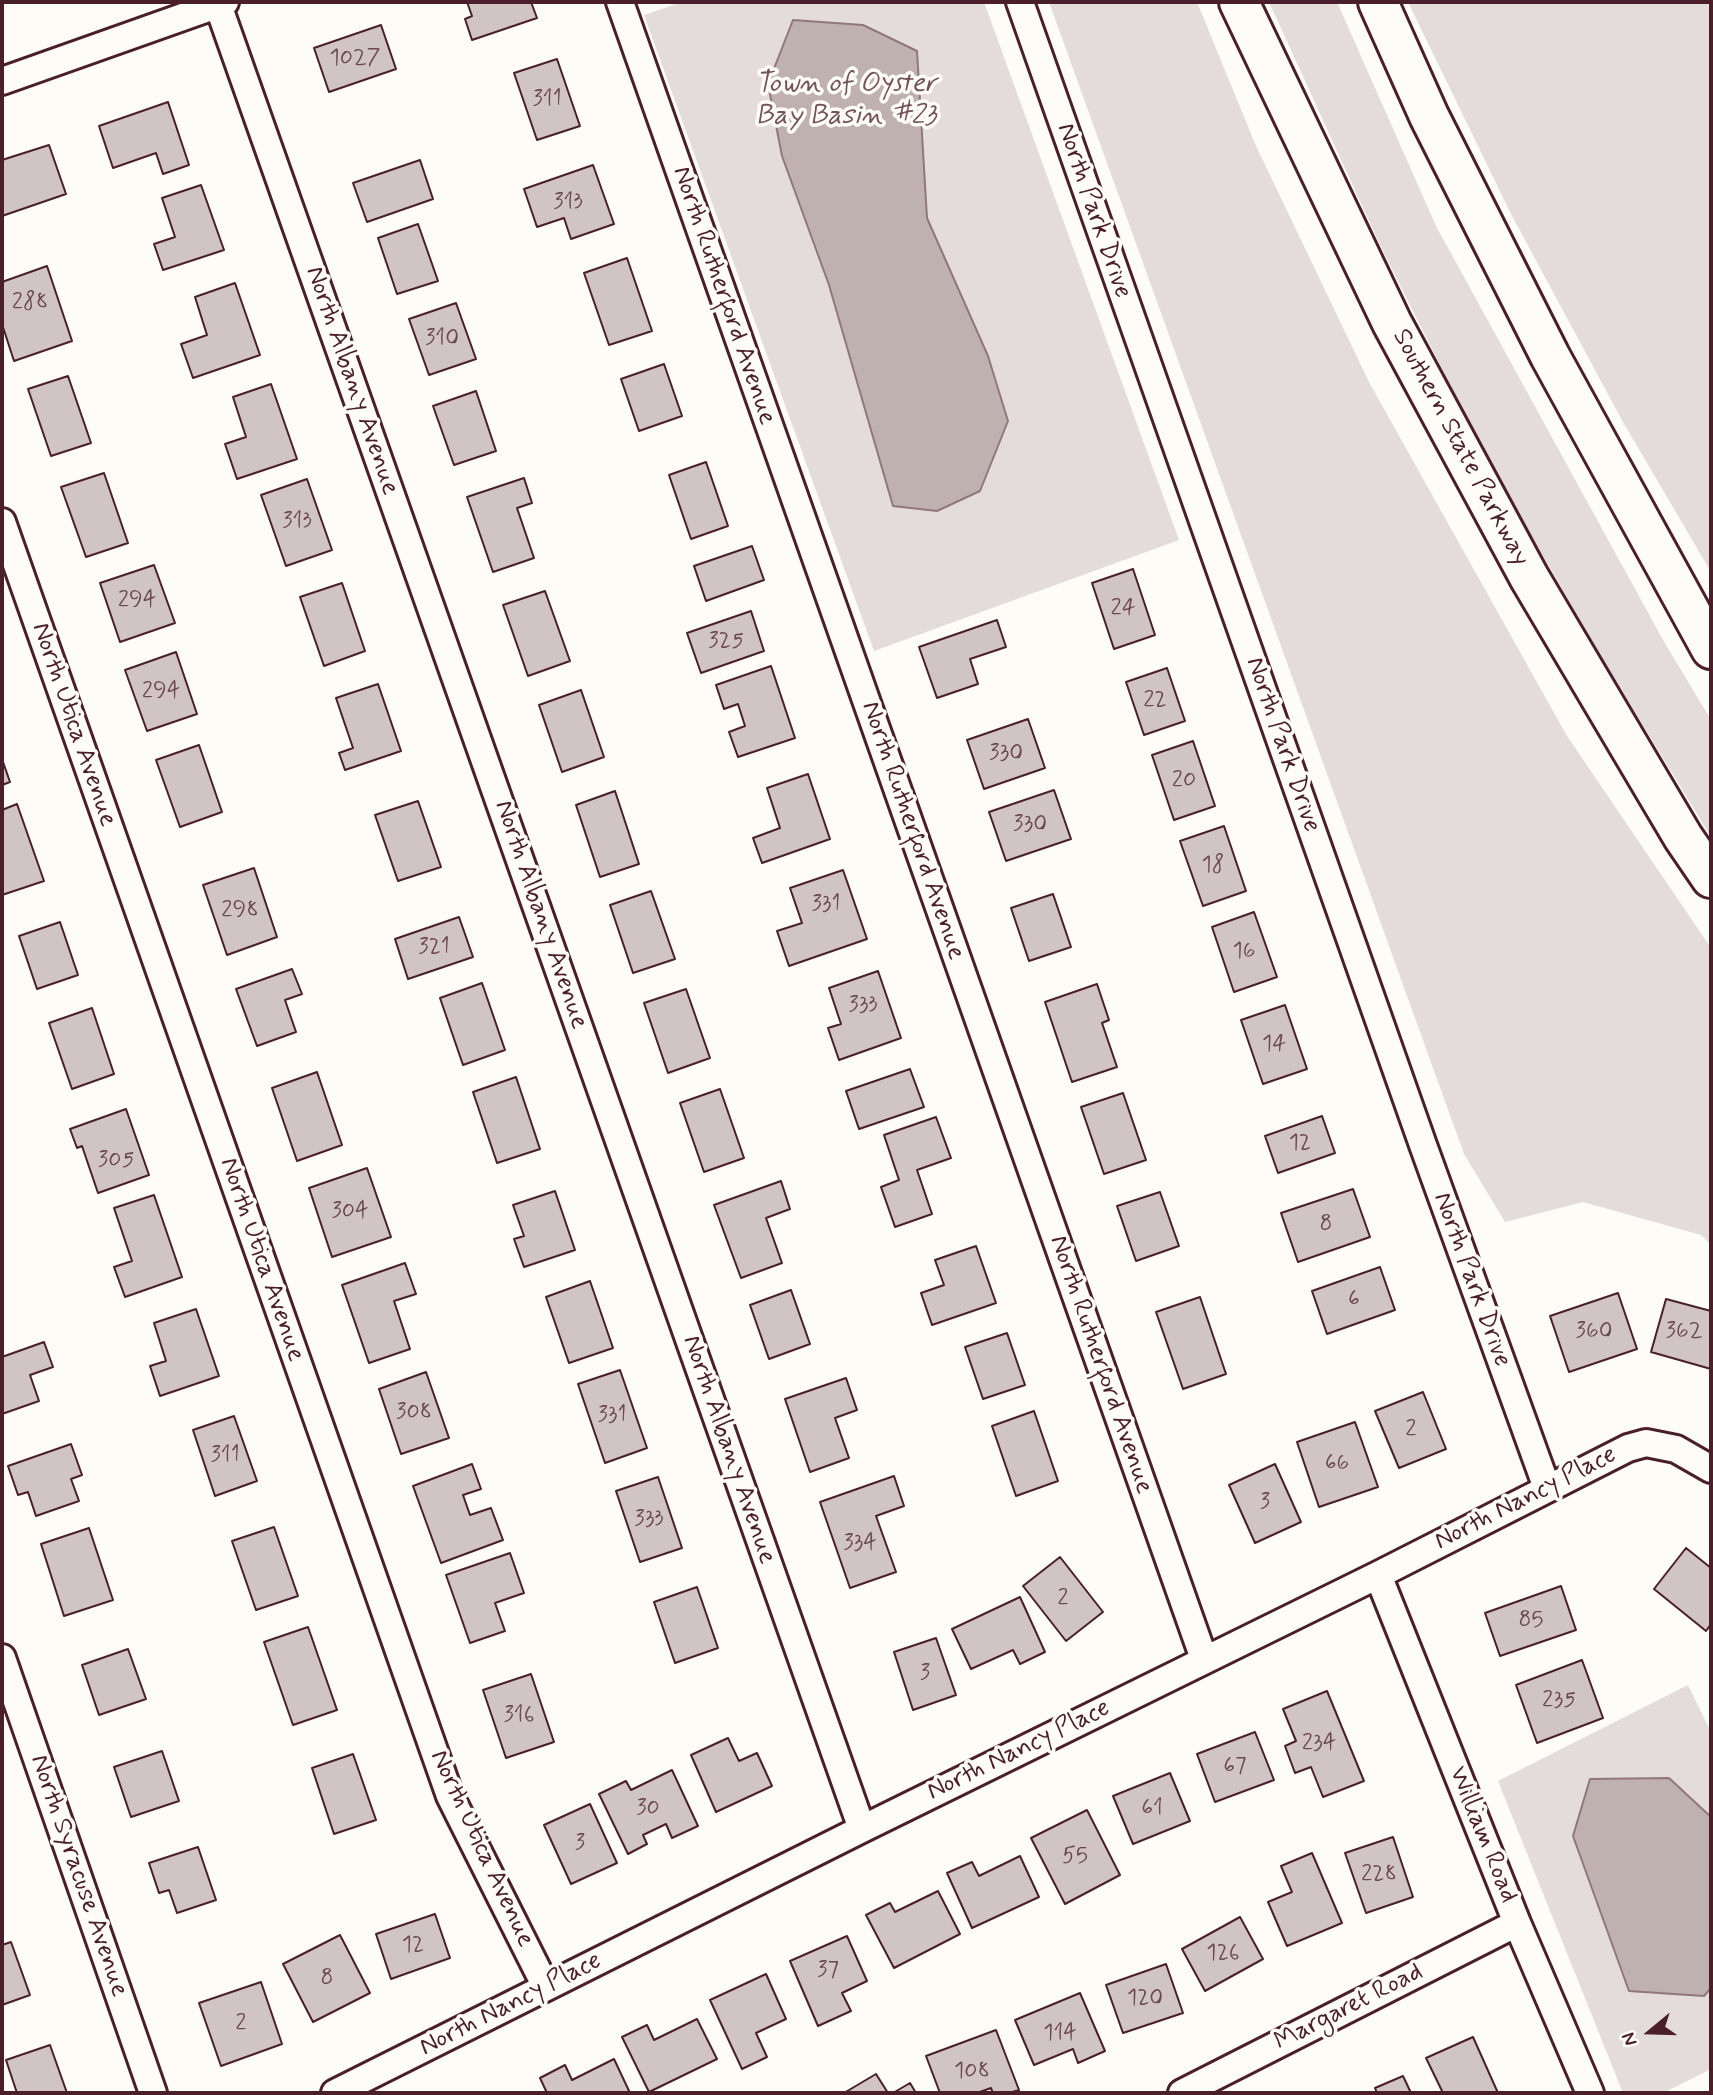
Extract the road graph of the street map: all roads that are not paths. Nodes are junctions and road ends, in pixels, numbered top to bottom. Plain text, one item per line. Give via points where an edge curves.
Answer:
1 (620, 2) edge
2 (1020, 2) edge
3 (1239, 2) edge
4 (1378, 2) edge
5 (220, 3) edge
6 (2, 81) edge
7 (2, 522) edge
8 (1711, 649) edge
9 (1711, 878) edge
10 (1709, 1467) edge
11 (1547, 1488) junction
12 (1378, 1575) junction
13 (2, 1658) edge
14 (1203, 1660) junction
15 (862, 1829) junction
16 (1517, 1923) junction
17 (546, 1987) junction
18 (153, 2093) edge
19 (335, 2093) edge
20 (1182, 2093) edge
21 (1590, 2093) edge

1 - 14 street, North Rutherford Avenue
2 - 11 street, North Park Drive
3 - 9 highway, Southern State Parkway via 1392,323 1522,565
4 - 8 highway via 1429,116 1550,356
5 - 6 street
5 - 15 street, North Albany Avenue
7 - 17 street, North Utica Avenue via 450,1796
10 - 11 street, North Nancy Place via 1676,1449 1646,1443
11 - 12 street, North Nancy Place
12 - 14 street, North Nancy Place
12 - 16 street, William Road
13 - 18 street, North Syracuse Avenue
14 - 15 street, North Nancy Place
15 - 17 street, North Nancy Place
16 - 20 street, Margaret Road
16 - 21 street, William Road
17 - 19 street, North Nancy Place

